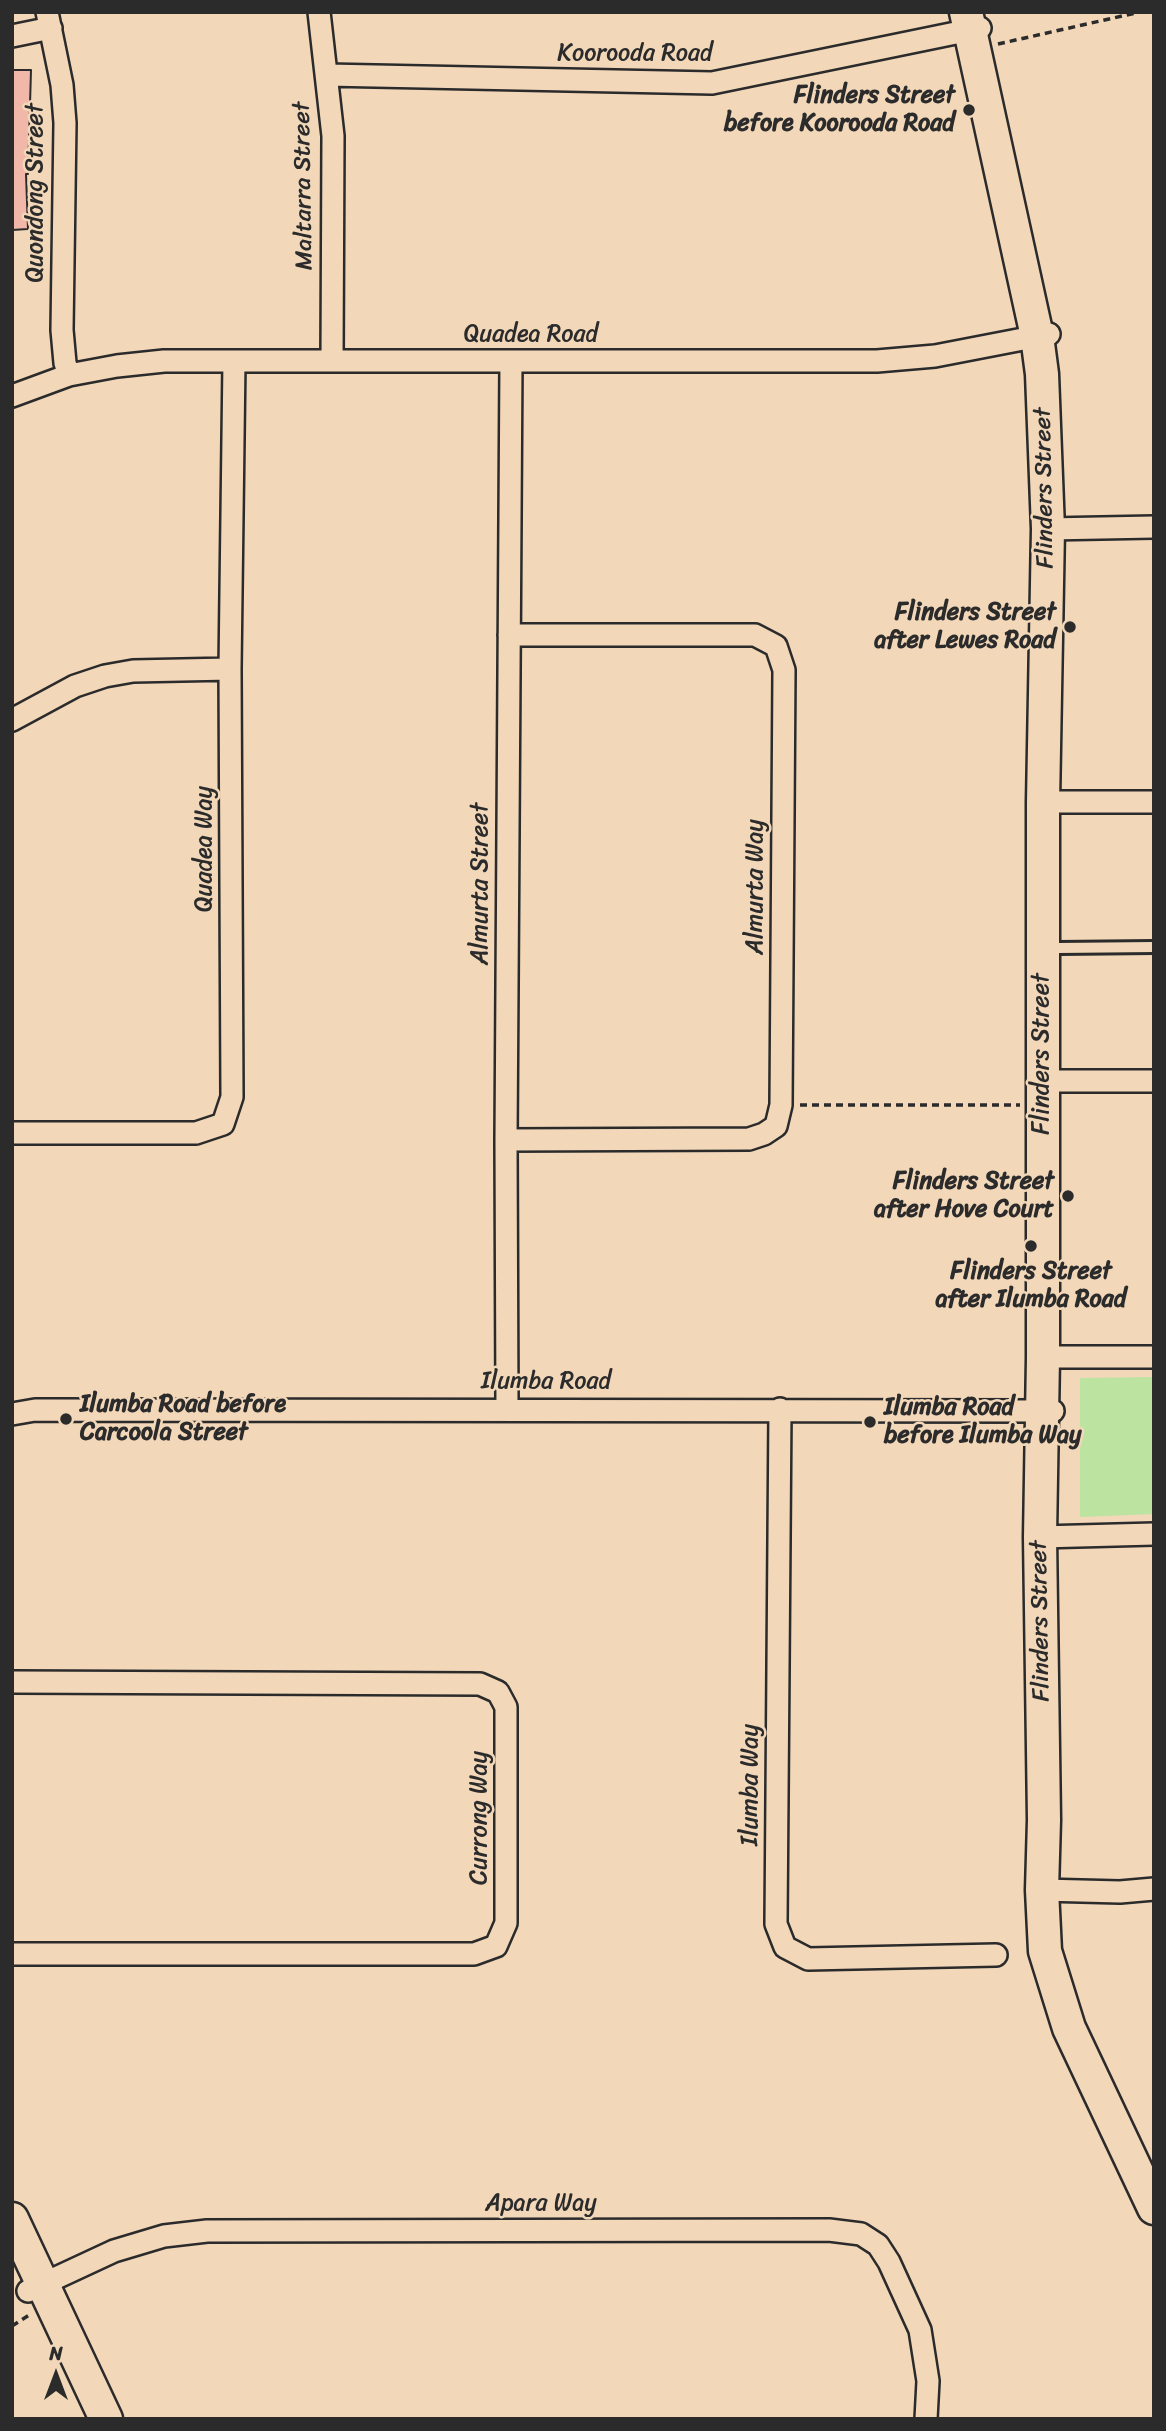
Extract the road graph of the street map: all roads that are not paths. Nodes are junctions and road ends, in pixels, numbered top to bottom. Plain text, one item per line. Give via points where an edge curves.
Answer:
1 (319, 12) edge
2 (49, 20) edge
3 (976, 26) edge
4 (12, 36) edge
5 (327, 75) junction
6 (1045, 335) junction
7 (332, 360) junction
8 (234, 361) junction
9 (510, 361) junction
10 (69, 375) junction
11 (12, 396) edge
12 (1154, 527) edge
13 (1054, 529) junction
14 (509, 635) junction
15 (230, 669) junction
16 (12, 720) edge
17 (1051, 802) junction
18 (1154, 802) edge
19 (1154, 947) edge
20 (1059, 948) junction
21 (1154, 1081) edge
22 (1043, 1089) junction
23 (12, 1133) edge
24 (506, 1140) junction
25 (1050, 1357) junction
26 (1154, 1357) edge
27 (12, 1402) edge
28 (507, 1408) junction
29 (35, 1409) junction
30 (780, 1409) junction
31 (1050, 1411) junction
32 (12, 1414) edge
33 (1154, 1534) edge
34 (1048, 1537) junction
35 (12, 1682) edge
36 (1154, 1889) edge
37 (1049, 1890) junction
38 (12, 1954) edge
39 (996, 1955) dead end
40 (1154, 2174) edge
41 (1154, 2208) edge
42 (12, 2219) edge
43 (12, 2258) edge
44 (30, 2303) edge
45 (87, 2419) edge
46 (106, 2419) edge
47 (926, 2419) edge

1 - 5 street, Maltarra Street
2 - 4 street
2 - 10 street, Quondong Street via 65,123 62,330
3 - 5 street, Koorooda Road via 712,83
3 - 6 main road, Flinders Street
5 - 7 street, Maltarra Street via 333,136
6 - 9 street, Quadea Road via 934,356 877,361
6 - 13 main road, Flinders Street via 1042,373
7 - 8 street, Quadea Road
7 - 9 street, Quadea Road
8 - 10 street, Quadea Road via 164,361
8 - 15 street, Quadea Way
9 - 14 street, Almurta Street
10 - 11 street, Quadea Road
12 - 13 street
13 - 17 main road, Flinders Street
14 - 24 street, Almurta Street
14 - 24 street, Almurta Way via 755,635 776,646 784,670 781,1105 776,1126 749,1139
15 - 16 street via 105,676 75,686
15 - 23 street, Quadea Way via 232,1097 223,1124 196,1133
17 - 18 street
17 - 20 main road, Flinders Street
17 - 22 main road, Flinders Street
19 - 20 lane via 1116,953
20 - 22 main road, Flinders Street
21 - 22 street
22 - 25 main road, Flinders Street
24 - 28 street, Almurta Street
25 - 26 street
25 - 31 main road, Flinders Street
27 - 29 street, Ilumba Road
28 - 29 street, Ilumba Road
28 - 30 street, Ilumba Road
29 - 32 street, Ilumba Road
30 - 31 street, Ilumba Road
30 - 39 street, Ilumba Way via 776,1924 785,1947 808,1959
31 - 34 main road, Flinders Street
33 - 34 street
34 - 37 main road, Flinders Street via 1059,1793
35 - 38 street, Currong Way via 480,1684 498,1692 506,1707 506,1923 496,1946 474,1954
36 - 37 street
37 - 40 main road, Flinders Street via 1072,1985
37 - 41 main road, Flinders Street via 1045,1951 1061,2005
42 - 44 main road
43 - 44 main road
44 - 45 main road
44 - 46 main road
44 - 47 street, Apara Way via 114,2251 163,2236 207,2231 829,2230 861,2234 878,2245 920,2330 928,2381

